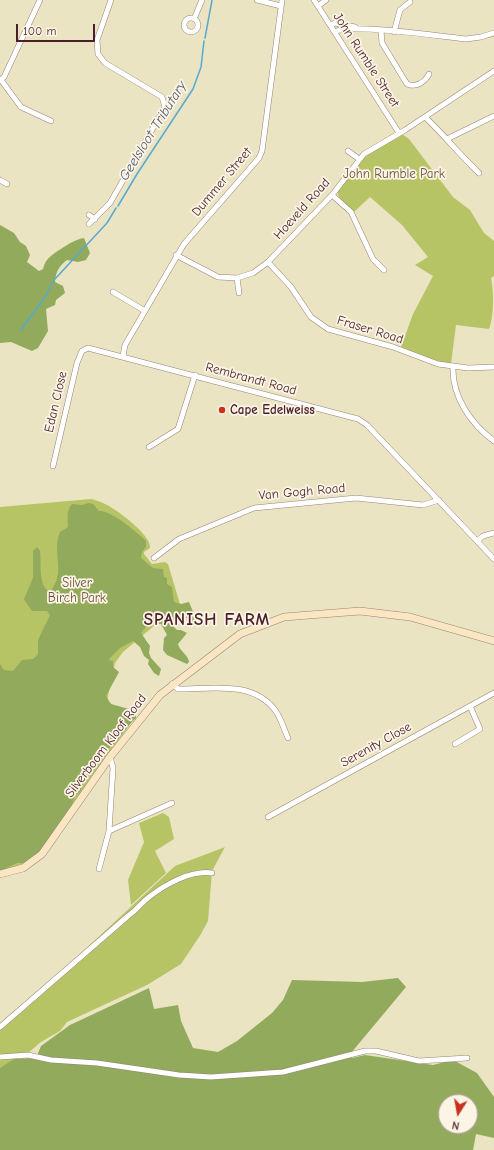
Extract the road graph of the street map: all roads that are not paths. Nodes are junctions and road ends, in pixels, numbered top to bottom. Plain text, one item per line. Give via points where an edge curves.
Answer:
1 (40, 0) edge
2 (111, 0) edge
3 (202, 0) edge
4 (257, 0) edge
5 (282, 0) edge
6 (314, 0) edge
7 (326, 0) edge
8 (410, 2) dead end
9 (281, 6) junction
10 (318, 6) junction
11 (194, 19) dead end
12 (330, 25) junction
13 (358, 28) junction
14 (381, 30) junction
15 (335, 32) junction
16 (394, 32) junction
17 (494, 33) edge
18 (494, 71) edge
19 (429, 74) dead end
20 (0, 80) edge
21 (494, 116) edge
22 (425, 117) junction
23 (50, 121) dead end
24 (399, 133) junction
25 (449, 138) junction
26 (348, 151) dead end
27 (359, 159) junction
28 (479, 173) dead end
29 (0, 180) edge
30 (8, 184) dead end
31 (332, 195) junction
32 (89, 215) dead end
33 (95, 219) junction
34 (88, 224) dead end
35 (176, 255) junction
36 (268, 262) junction
37 (384, 270) dead end
38 (237, 278) junction
39 (113, 292) dead end
40 (239, 293) dead end
41 (145, 311) junction
42 (88, 348) joint
43 (123, 356) junction
44 (453, 367) junction
45 (494, 367) edge
46 (194, 375) junction
47 (494, 441) edge
48 (149, 447) dead end
49 (53, 466) dead end
50 (438, 500) junction
51 (494, 533) edge
52 (477, 541) junction
53 (154, 558) dead end
54 (494, 559) edge
55 (494, 641) edge
56 (172, 684) junction
57 (494, 693) edge
58 (470, 706) junction
59 (288, 738) dead end
60 (455, 744) dead end
61 (110, 757) junction
62 (172, 804) dead end
63 (268, 817) dead end
64 (109, 831) junction
65 (99, 869) dead end
66 (212, 872) dead end
67 (0, 874) edge
68 (0, 1028) edge
69 (0, 1057) edge
70 (467, 1058) dead end

1 - 20 street
2 - 33 street via 97,37 98,54 108,65 162,97 166,104 110,203
3 - 11 street
4 - 9 street
5 - 9 street, Dummer Street
6 - 10 street, John Rumble Street
7 - 10 street
8 - 16 street via 400,10
9 - 35 street, Dummer Street via 261,154
10 - 12 street, John Rumble Street
12 - 13 street via 334,23
12 - 15 street, John Rumble Street
13 - 14 street
13 - 15 street via 338,29
14 - 16 street
14 - 19 street via 382,43 407,84 417,85
15 - 24 street, John Rumble Street
16 - 17 street via 466,39 481,38
18 - 22 street, Hoeveld Road
20 - 23 street via 21,107
21 - 25 street
22 - 24 street, Hoeveld Road
22 - 25 street
24 - 27 street, Hoeveld Road via 368,150
25 - 28 street via 458,152
26 - 27 street
27 - 31 street, Hoeveld Road
29 - 30 street
31 - 36 street, Hoeveld Road
31 - 37 street via 351,212 373,259
32 - 33 street
33 - 34 street
35 - 38 street, Hoeveld Road via 213,276
35 - 41 street, Dummer Street
36 - 38 street, Hoeveld Road via 253,273
36 - 44 street, Fraser Road via 291,287 311,317 324,327
38 - 40 street
39 - 41 street
41 - 43 street, Dummer Street via 125,345
42 - 43 street, Rembrandt Road
42 - 49 street, Edan Close via 82,351 77,363
43 - 46 street, Rembrandt Road
44 - 45 street, Fraser Road
44 - 47 street via 453,379 461,404 484,433
46 - 48 street via 178,429
46 - 50 street, Rembrandt Road via 358,418
50 - 52 street, Rembrandt Road
50 - 53 street, Van Gogh Road via 423,505 356,498 254,508 179,539
51 - 52 street
52 - 54 street, Rembrandt Road
55 - 56 street, Silverboom Kloof Road via 405,616 355,611 294,615 276,619 240,634
56 - 59 street via 178,689 229,688 253,694 274,709
56 - 61 street, Silverboom Kloof Road via 148,708
57 - 58 street, Serenity Close
58 - 60 street via 480,729
58 - 63 street, Serenity Close
61 - 64 street via 113,768
61 - 67 street, Silverboom Kloof Road via 42,854 23,868
62 - 64 street
64 - 65 street
66 - 68 street via 201,872 174,882 147,898 138,910
69 - 70 street via 28,1055 52,1060 82,1061 211,1077 283,1072 365,1051 419,1061

